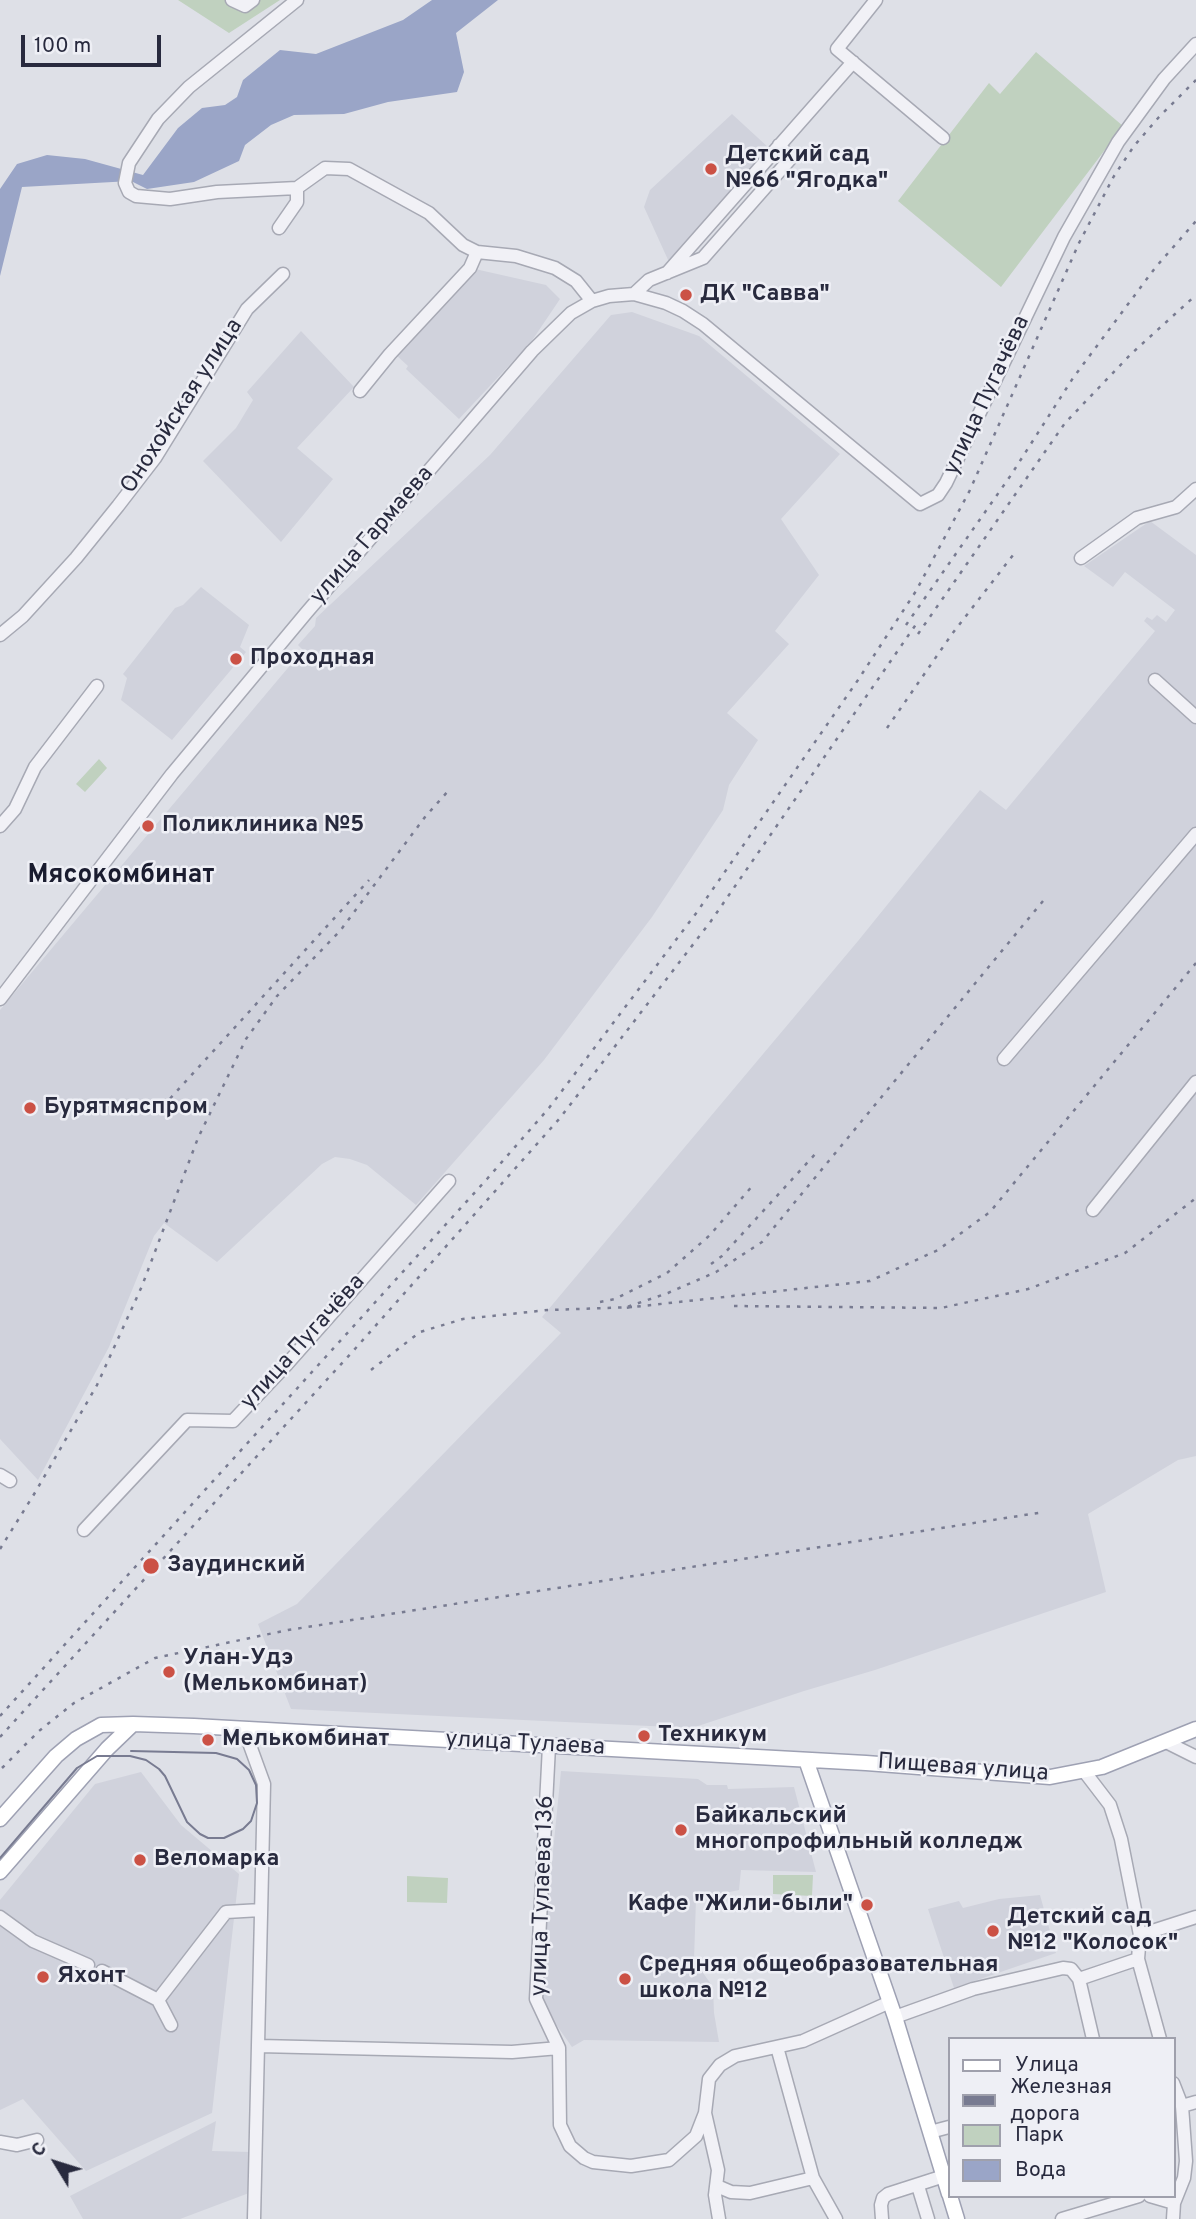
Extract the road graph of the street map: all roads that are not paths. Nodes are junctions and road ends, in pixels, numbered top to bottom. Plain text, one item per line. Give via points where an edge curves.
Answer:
1 (233, 0) edge
2 (253, 0) edge
3 (297, 0) edge
4 (876, 0) edge
5 (1196, 44) edge
6 (853, 62) junction
7 (943, 138) dead end
8 (298, 188) junction
9 (279, 228) dead end
10 (477, 252) junction
11 (283, 274) dead end
12 (634, 294) junction
13 (592, 301) junction
14 (360, 391) dead end
15 (1196, 489) edge
16 (1081, 558) dead end
17 (0, 635) edge
18 (1155, 680) dead end
19 (97, 686) dead end
20 (1196, 717) edge
21 (0, 825) edge
22 (1196, 834) edge
23 (0, 999) edge
24 (1004, 1059) dead end
25 (1196, 1082) edge
26 (449, 1181) dead end
27 (1093, 1210) dead end
28 (84, 1530) dead end
29 (134, 1724) junction
30 (244, 1729) junction
31 (1196, 1730) edge
32 (1166, 1742) junction
33 (549, 1746) junction
34 (1196, 1757) edge
35 (806, 1760) junction
36 (1084, 1771) junction
37 (0, 1819) edge
38 (0, 1872) edge
39 (261, 1910) junction
40 (0, 1917) edge
41 (1196, 1917) edge
42 (1140, 1935) junction
43 (1138, 1959) junction
44 (88, 1965) dead end
45 (102, 1971) dead end
46 (1079, 1979) junction
47 (158, 2000) junction
48 (890, 2003) junction
49 (895, 2017) junction
50 (172, 2025) dead end
51 (1093, 2037) edge
52 (1159, 2037) edge
53 (259, 2046) junction
54 (777, 2047) junction
55 (559, 2048) junction
56 (1175, 2088) edge
57 (1196, 2102) edge
58 (1182, 2106) junction
59 (705, 2113) junction
60 (948, 2127) edge
61 (930, 2132) junction
62 (37, 2140) dead end
63 (0, 2142) edge
64 (944, 2176) junction
65 (813, 2178) junction
66 (717, 2186) junction
67 (918, 2186) junction
68 (948, 2189) edge
69 (951, 2198) edge
70 (1132, 2198) edge
71 (1157, 2198) edge
72 (1174, 2203) junction
73 (254, 2219) edge
74 (719, 2219) edge
75 (836, 2219) edge
76 (882, 2219) edge
77 (928, 2219) edge
78 (957, 2219) edge
79 (1062, 2219) edge
80 (1173, 2219) edge

1 - 2 street via 245,6
3 - 8 street via 189,87 158,119 129,163 125,183 136,196 170,199
4 - 6 street via 837,49
5 - 12 street, улица Пугачёва via 1118,142 1064,237 946,483 929,501 920,504 703,324 666,303
6 - 7 street
6 - 12 street, улица Гармаева via 667,273 649,280
8 - 9 street via 296,202
8 - 10 street via 325,168 349,169 429,213
10 - 13 street via 516,256 555,268 576,281
10 - 14 street via 470,268
11 - 17 street, Онохойская улица via 247,309 155,458 118,506 76,558
12 - 13 street, улица Гармаева
13 - 23 street, улица Гармаева via 571,313 532,351 307,612 172,774
15 - 16 street via 1176,507 1137,518
18 - 20 street
19 - 21 street via 35,767 15,809
22 - 24 street
25 - 27 street
26 - 28 street, улица Пугачёва via 233,1421 187,1420
29 - 30 main road, улица Тулаева
29 - 37 main road, улица Тулаева via 102,1725 76,1739
29 - 38 main road
30 - 33 main road, улица Тулаева
30 - 39 street via 264,1784
31 - 32 main road, Пищевая улица
32 - 34 street
32 - 36 main road, Пищевая улица
33 - 35 main road, улица Тулаева
33 - 55 street, улица Тулаева 136 via 536,1999
35 - 36 main road, Пищевая улица via 1050,1777
35 - 48 main road
36 - 42 street via 1110,1805
39 - 47 street via 226,1912
39 - 53 street
40 - 44 street via 33,1941
41 - 42 street
42 - 43 street
43 - 46 street
43 - 52 street
45 - 47 street
46 - 49 street via 1063,1968 973,1989
46 - 51 street
47 - 50 street
48 - 49 main road
48 - 54 street via 803,2041
49 - 61 main road
53 - 55 street via 512,2052
53 - 73 street
54 - 59 street via 734,2056 720,2066 709,2079
54 - 65 street
55 - 59 street, улица Тулаева 136 via 560,2125 570,2146 584,2158 631,2166 669,2160 696,2136
56 - 58 street
57 - 58 street
58 - 72 street via 1186,2161
59 - 66 street via 718,2170
60 - 61 street
61 - 64 main road
62 - 63 street via 18,2145
64 - 67 street
64 - 68 main road
65 - 66 street via 750,2193
65 - 75 street
66 - 74 street
67 - 76 street via 888,2194 883,2199
67 - 77 street
69 - 78 main road
70 - 79 street
71 - 72 street
72 - 80 street

